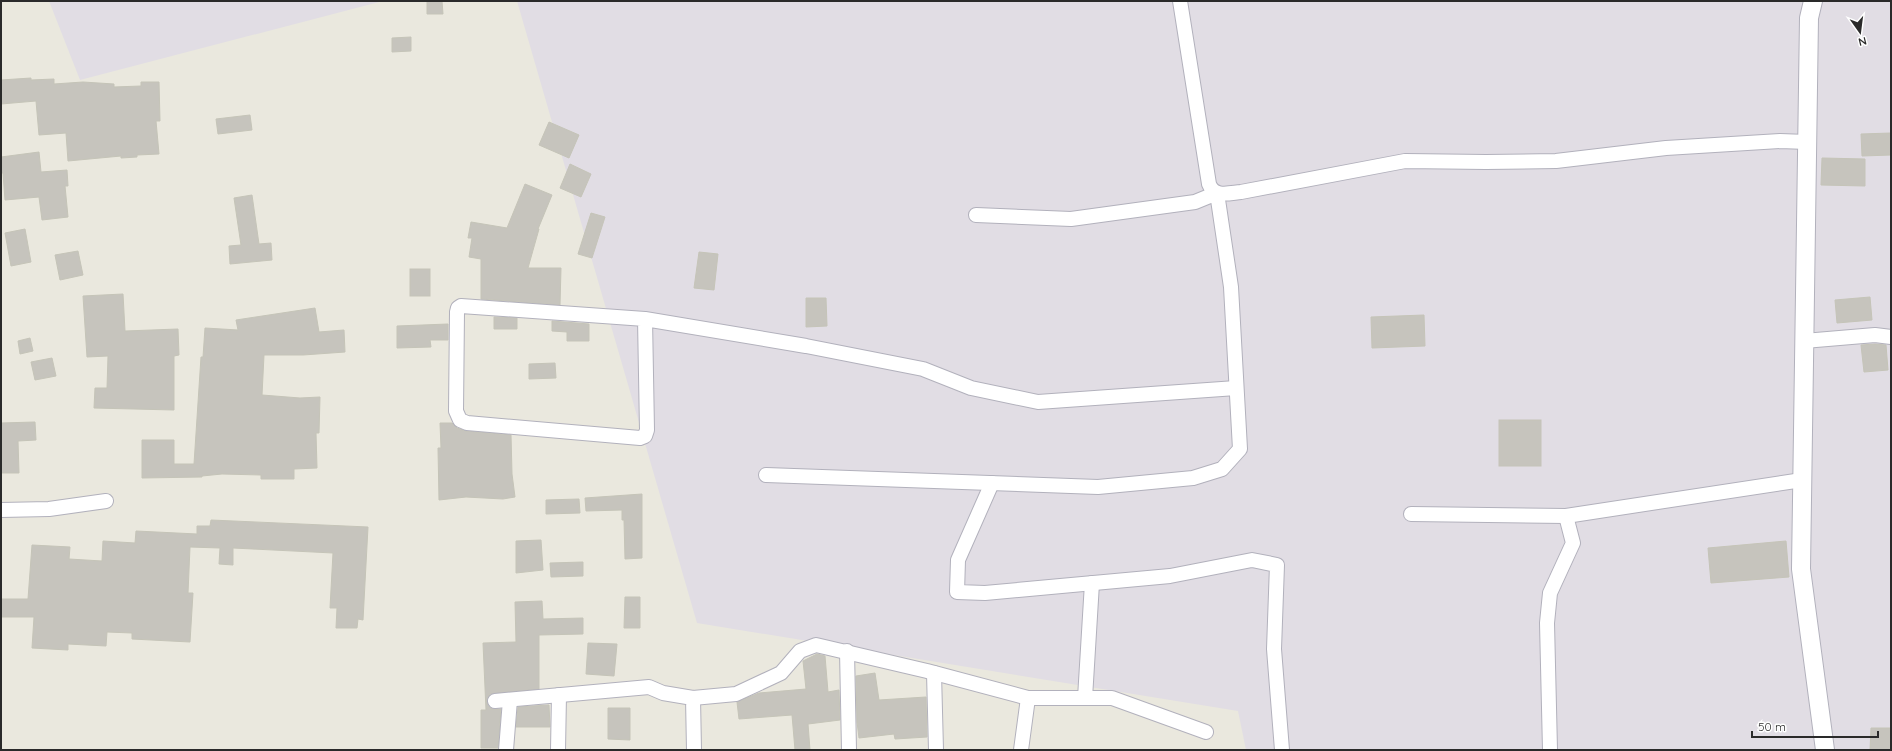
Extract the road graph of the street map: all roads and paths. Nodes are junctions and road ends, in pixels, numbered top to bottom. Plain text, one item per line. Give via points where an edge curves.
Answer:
1 (1180, 1) edge
2 (1813, 1) edge
3 (1807, 142) junction
4 (1217, 193) junction
5 (976, 215) dead end
6 (645, 319) junction
7 (1891, 337) edge
8 (1804, 341) junction
9 (1236, 388) junction
10 (766, 475) dead end
11 (1802, 480) junction
12 (992, 483) junction
13 (106, 501) dead end
14 (1, 510) edge
15 (1411, 514) dead end
16 (1566, 516) junction
17 (1092, 583) junction
18 (847, 651) junction
19 (934, 673) junction
20 (559, 695) junction
21 (692, 698) junction
22 (1028, 698) junction
23 (1085, 698) junction
24 (510, 700) junction
25 (495, 701) dead end
26 (1206, 732) dead end
27 (506, 750) edge
28 (558, 750) edge
29 (694, 750) edge
30 (849, 750) edge
31 (936, 750) edge
32 (1022, 750) edge
33 (1282, 750) edge
34 (1550, 750) edge
35 (1825, 750) edge

1 - 4 street via 1209,184 1211,190
2 - 3 street via 1809,18
3 - 4 street via 1780,141 1666,148 1556,161 1405,161 1241,192
3 - 8 street
4 - 5 street via 1195,202 1071,219
4 - 9 street via 1231,287 1237,367
6 - 6 street via 461,306 458,308 456,412 460,420 467,423 640,438 645,436
6 - 9 street via 923,369 971,388 1038,402
7 - 8 street via 1875,334
8 - 11 street
9 - 12 street via 1240,449 1222,469 1193,478 1098,487
10 - 12 street
11 - 16 street
11 - 35 street via 1801,569
12 - 17 street via 958,560 957,592 985,593
13 - 14 street via 49,509
15 - 16 street
16 - 34 street via 1573,543 1550,593 1547,623
17 - 23 street
17 - 33 street via 1170,576 1252,560 1277,565 1274,649
18 - 19 street
18 - 21 street via 816,645 800,651 781,673 736,694
18 - 30 street
19 - 22 street
19 - 31 street
20 - 21 street via 649,687 663,693
20 - 24 street
20 - 28 street
21 - 29 street
22 - 23 street
22 - 32 street
23 - 26 street via 1112,698
24 - 25 street
24 - 27 street

